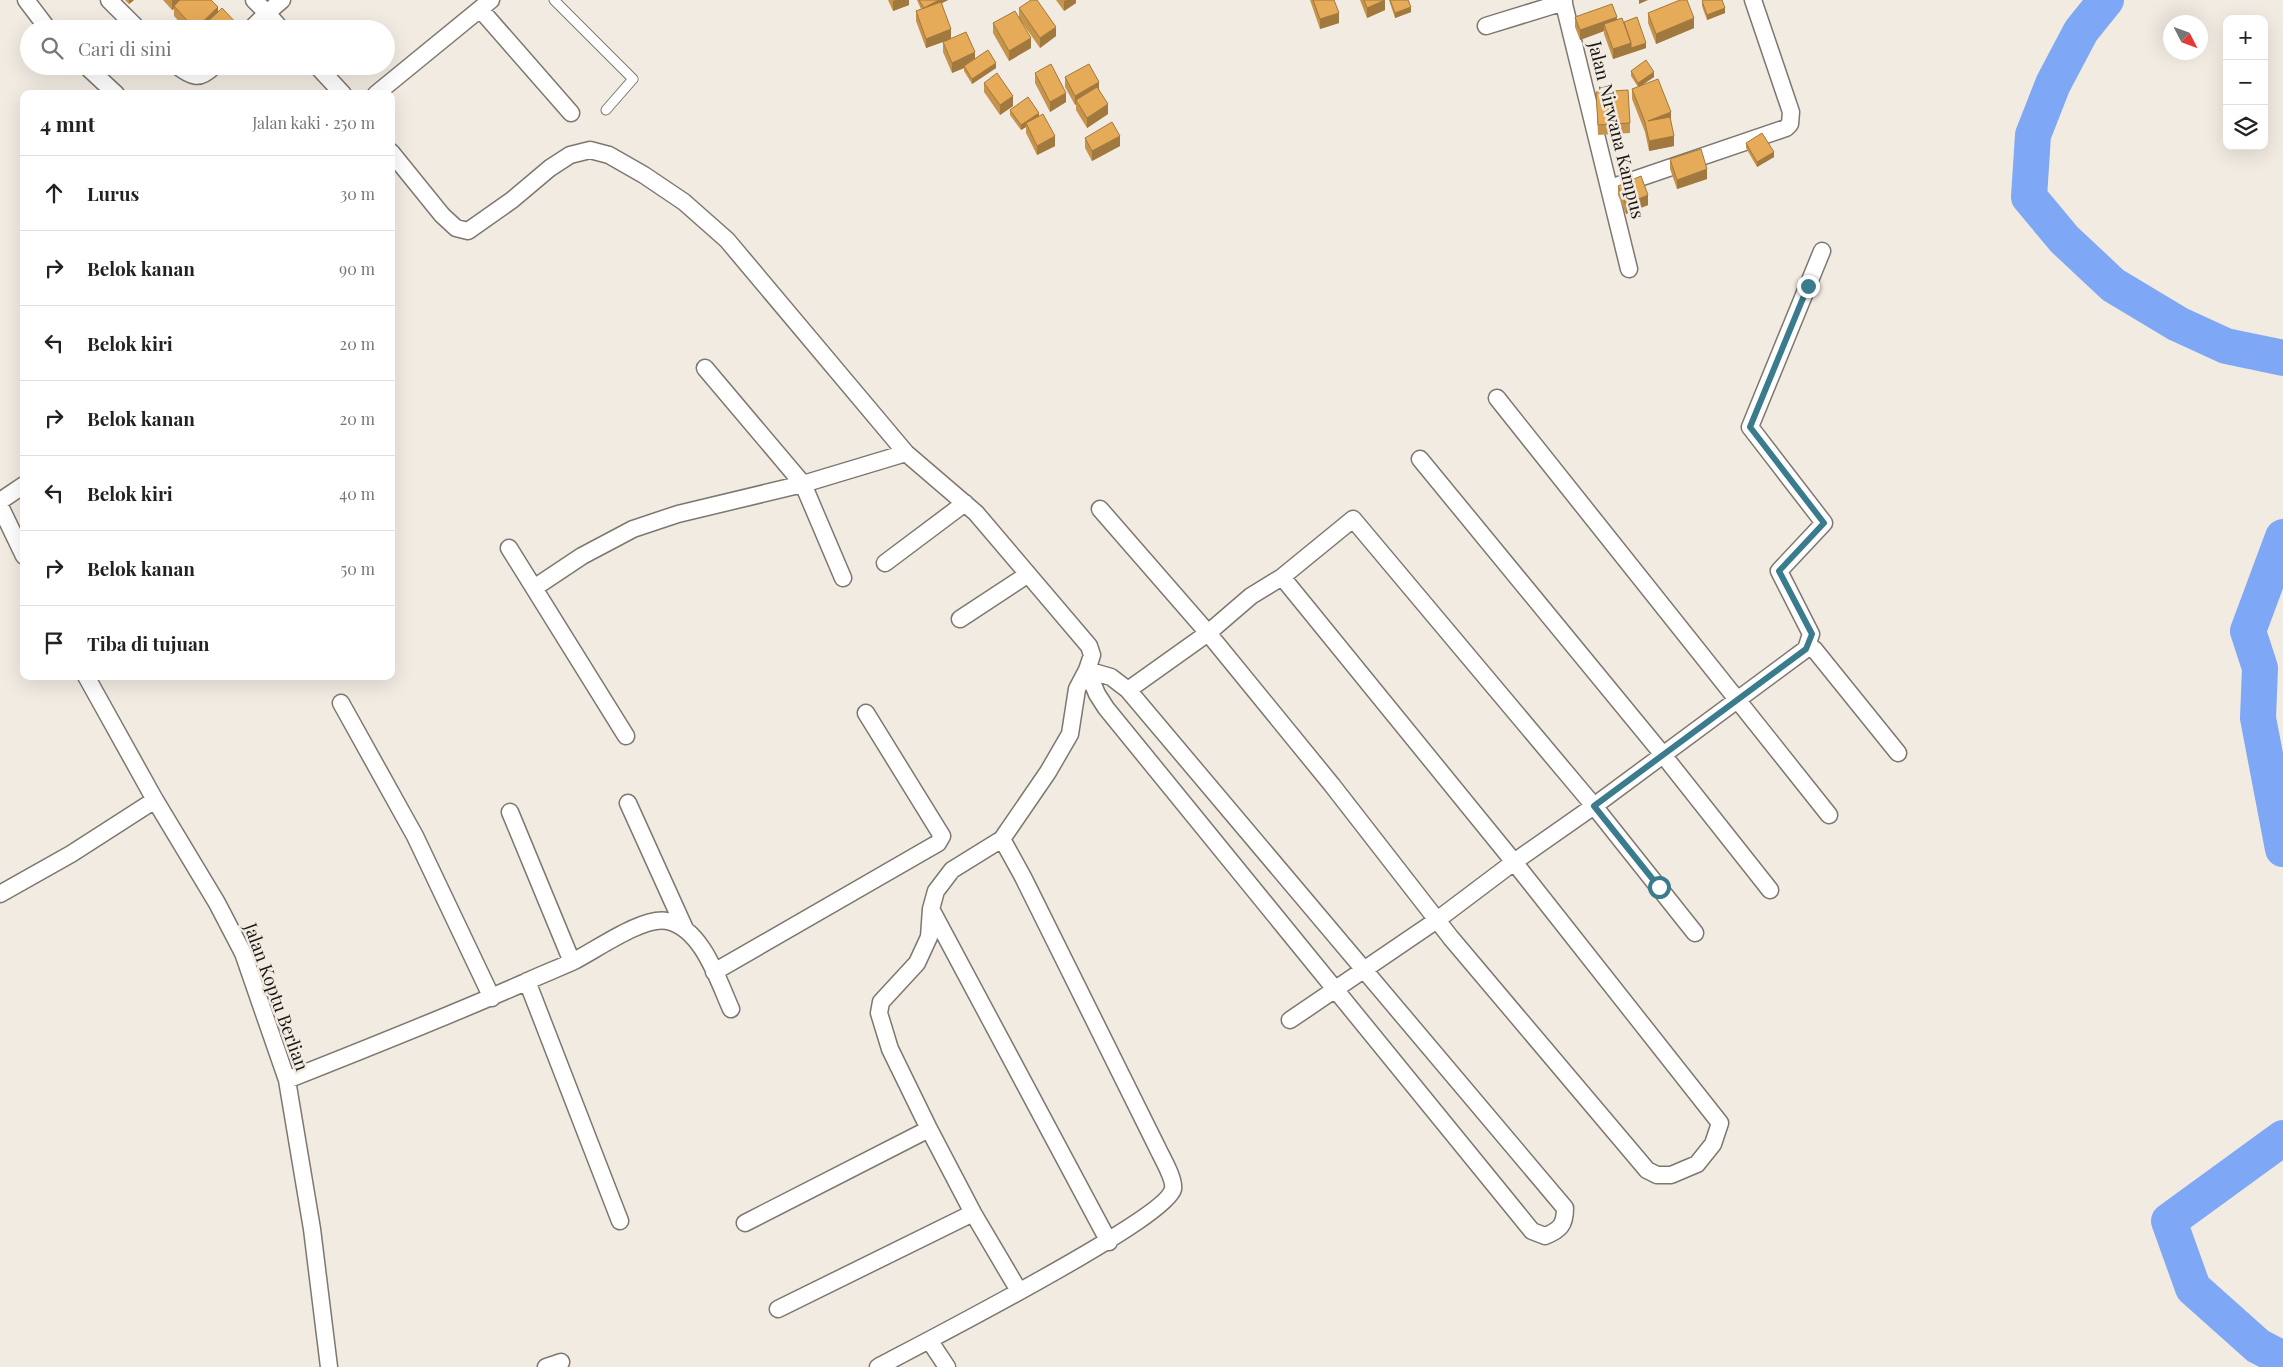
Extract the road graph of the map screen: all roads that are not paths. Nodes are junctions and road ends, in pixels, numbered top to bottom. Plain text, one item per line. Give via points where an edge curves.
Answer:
1 (26, 0) edge
2 (109, 0) edge
3 (254, 0) edge
4 (282, 0) edge
5 (554, 0) edge
6 (1753, 0) edge
7 (1563, 1) edge
8 (485, 4) edge
9 (267, 13) junction
10 (41, 20) edge
11 (129, 20) edge
12 (260, 20) edge
13 (273, 20) edge
14 (1486, 26) dead end
15 (96, 75) edge
16 (325, 75) edge
17 (112, 90) edge
18 (339, 90) edge
19 (381, 90) edge
20 (606, 110) dead end
21 (571, 113) dead end
22 (395, 157) edge
23 (1610, 188) junction
24 (1822, 251) dead end
25 (1629, 269) dead end
26 (705, 368) dead end
27 (1497, 398) dead end
28 (906, 453) junction
29 (1420, 459) dead end
30 (803, 484) junction
31 (20, 488) edge
32 (0, 501) edge
33 (966, 503) junction
34 (0, 506) edge
35 (1100, 509) dead end
36 (20, 548) edge
37 (509, 548) dead end
38 (885, 563) dead end
39 (1027, 575) junction
40 (1282, 577) junction
41 (843, 578) dead end
42 (534, 588) junction
43 (960, 619) dead end
44 (1208, 633) junction
45 (1806, 649) junction
46 (1087, 670) junction
47 (88, 680) edge
48 (1128, 690) junction
49 (1739, 700) junction
50 (342, 702) dead end
51 (866, 713) dead end
52 (626, 736) dead end
53 (1898, 753) dead end
54 (1664, 756) junction
55 (154, 800) junction
56 (628, 804) dead end
57 (1594, 806) junction
58 (510, 812) dead end
59 (1829, 815) dead end
60 (1002, 839) junction
61 (1514, 862) junction
62 (1770, 890) dead end
63 (0, 894) edge
64 (931, 910) junction
65 (1437, 920) junction
66 (685, 929) junction
67 (1696, 933) dead end
68 (572, 962) junction
69 (1363, 971) junction
70 (714, 972) junction
71 (527, 981) junction
72 (1336, 990) junction
73 (492, 998) junction
74 (731, 1009) dead end
75 (1290, 1020) dead end
76 (287, 1080) junction
77 (928, 1129) junction
78 (973, 1213) junction
79 (620, 1220) dead end
80 (745, 1224) dead end
81 (1109, 1242) junction
82 (1019, 1291) junction
83 (778, 1309) dead end
84 (929, 1340) junction
85 (329, 1367) edge
86 (878, 1367) edge
87 (947, 1367) edge

1 - 10 street
2 - 11 street
3 - 9 street
4 - 9 street
5 - 20 lane via 633,79
6 - 23 street via 1791,112 1790,124
7 - 14 street
7 - 23 street, Jalan Nirwana Kampus
8 - 19 street
8 - 21 street
9 - 12 street
9 - 13 street
15 - 17 street
16 - 18 street
22 - 28 street via 446,219 456,228 468,231 550,168 579,152 590,150 604,154 644,174 684,202 728,240
23 - 25 street, Jalan Nirwana Kampus
24 - 45 street via 1750,427 1824,523 1779,571 1812,634
26 - 30 street
27 - 49 street
28 - 30 street
28 - 33 street
29 - 54 street
30 - 41 street
30 - 42 street via 633,528
31 - 32 street
33 - 38 street
33 - 39 street
34 - 36 street
35 - 44 street
37 - 42 street
39 - 43 street
39 - 46 street via 1089,646 1092,655
40 - 44 street via 1251,596
40 - 57 street via 1353,519
40 - 61 street
42 - 52 street
44 - 48 street
44 - 65 street
45 - 49 street
45 - 53 street via 1814,649
46 - 48 street via 1111,677
46 - 60 street via 1078,689 1070,734
46 - 72 street via 1106,708
47 - 55 street, Jalan Koptu Berlian
48 - 69 street
49 - 54 street
49 - 59 street
50 - 73 street via 415,836
51 - 70 street via 942,836 938,843
54 - 57 street
54 - 62 street
55 - 63 street via 71,854
55 - 76 street, Jalan Koptu Berlian via 217,903 243,953
56 - 66 street
57 - 61 street
57 - 67 street
58 - 68 street
60 - 64 street via 952,870 936,891
60 - 81 street via 1024,877 1173,1182 1173,1189 1165,1200
61 - 65 street
61 - 65 street via 1720,1123 1713,1144 1697,1164 1671,1175 1657,1175 1647,1170
64 - 77 street via 929,937 917,962 885,996 879,1013 890,1049
64 - 81 street
65 - 69 street
66 - 68 street via 665,921 642,925
66 - 70 street via 695,938
68 - 71 street
69 - 72 street
69 - 72 street via 1564,1208 1565,1218 1557,1231 1544,1236 1532,1232
70 - 74 street
71 - 73 street
71 - 79 street
72 - 75 street
73 - 76 street
76 - 85 street, Jalan Koptu Berlian via 312,1229
77 - 78 street
77 - 80 street
78 - 82 street
78 - 83 street
81 - 82 street
82 - 84 street
84 - 86 street
84 - 87 street

